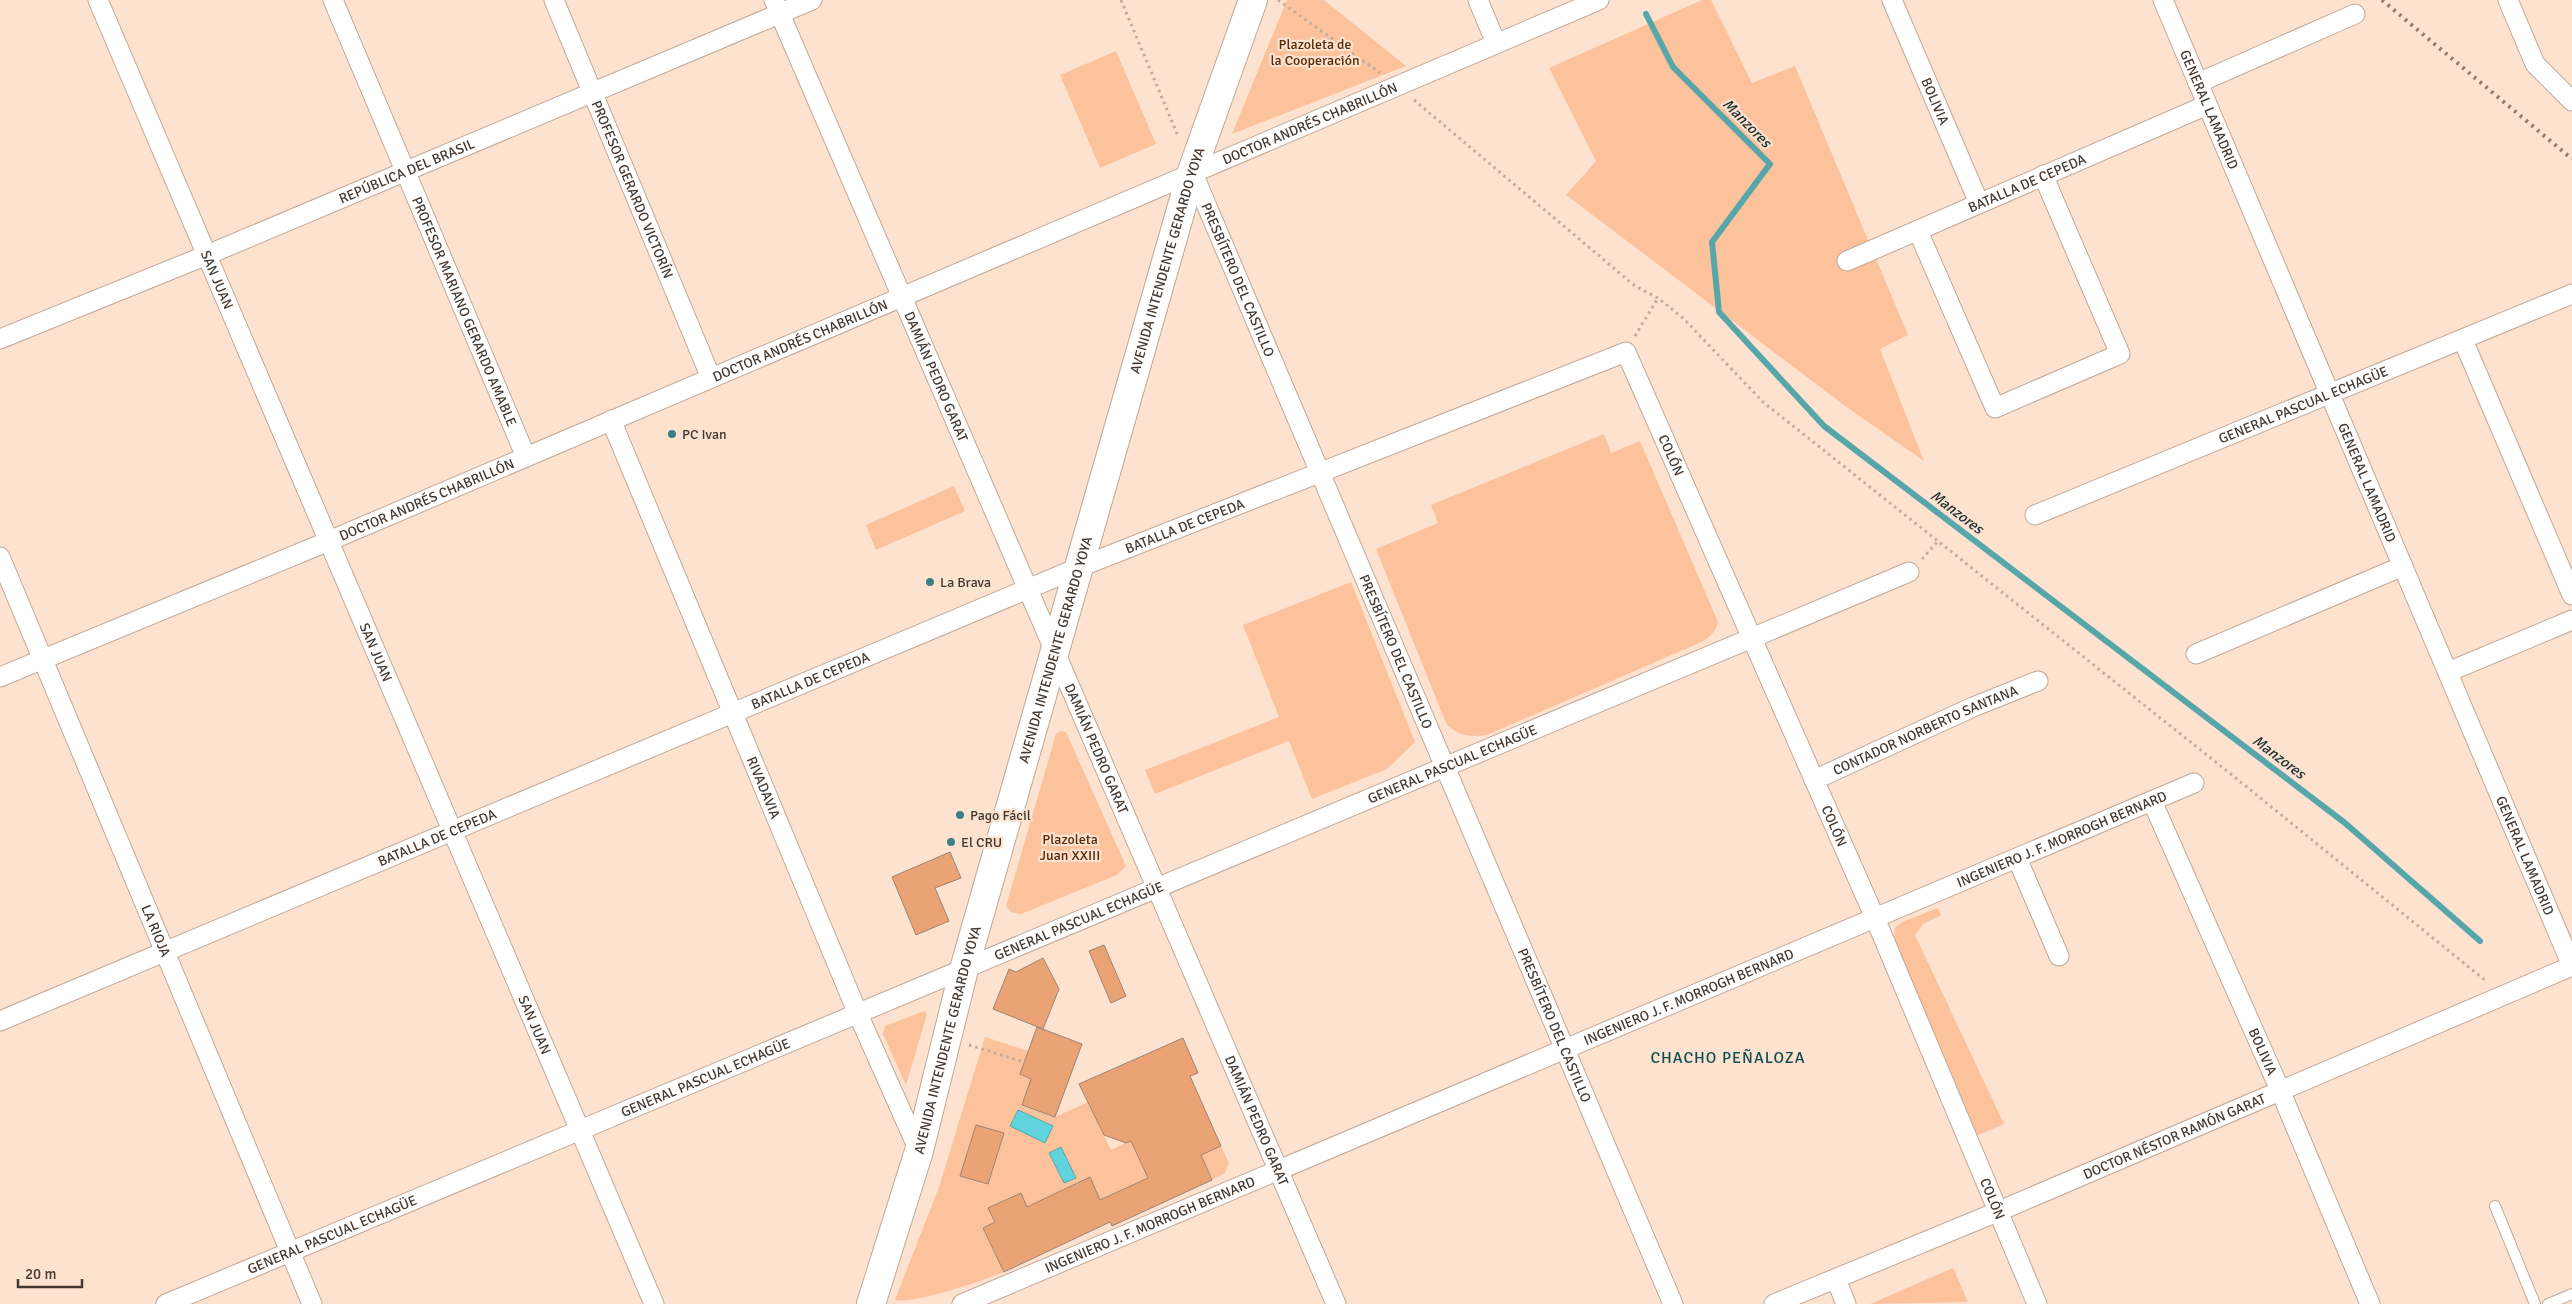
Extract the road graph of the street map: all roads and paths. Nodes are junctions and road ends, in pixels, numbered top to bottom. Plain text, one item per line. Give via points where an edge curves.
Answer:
1 (98, 0) edge
2 (333, 0) edge
3 (554, 0) edge
4 (812, 0) edge
5 (1121, 0) edge
6 (1253, 0) edge
7 (1278, 0) edge
8 (1478, 0) edge
9 (1599, 0) edge
10 (1892, 0) edge
11 (2163, 0) edge
12 (2508, 0) edge
13 (777, 7) edge
14 (2356, 14) dead end
15 (1496, 44) junction
16 (2198, 83) junction
17 (1398, 86) junction
18 (593, 91) junction
19 (2572, 101) edge
20 (2208, 105) junction
21 (405, 170) junction
22 (1192, 171) junction
23 (2043, 175) junction
24 (1979, 203) junction
25 (1918, 231) junction
26 (207, 255) junction
27 (1847, 261) dead end
28 (2572, 294) edge
29 (902, 297) junction
30 (1658, 298) junction
31 (0, 339) edge
32 (2463, 340) junction
33 (1626, 352) junction
34 (711, 378) junction
35 (2330, 394) junction
36 (611, 420) junction
37 (526, 457) junction
38 (1320, 472) junction
39 (2035, 516) dead end
40 (1939, 540) junction
41 (329, 541) junction
42 (0, 557) edge
43 (2403, 566) junction
44 (1080, 567) junction
45 (1909, 572) joint
46 (1027, 589) junction
47 (2572, 596) edge
48 (2572, 620) edge
49 (1752, 638) junction
50 (1056, 654) junction
51 (2196, 654) dead end
52 (42, 659) junction
53 (2448, 672) junction
54 (0, 677) edge
55 (2038, 681) dead end
56 (732, 713) junction
57 (1444, 767) junction
58 (1814, 780) junction
59 (2194, 783) dead end
60 (2152, 801) junction
61 (452, 830) junction
62 (2017, 858) junction
63 (1156, 888) junction
64 (1875, 918) junction
65 (164, 952) junction
66 (2059, 956) dead end
67 (2572, 966) edge
68 (964, 969) junction
69 (2504, 995) junction
70 (858, 1014) junction
71 (0, 1021) edge
72 (947, 1039) junction
73 (1564, 1050) junction
74 (1024, 1062) dead end
75 (2280, 1090) junction
76 (580, 1130) junction
77 (919, 1151) junction
78 (1278, 1171) junction
79 (2495, 1206) dead end
80 (1997, 1212) junction
81 (290, 1252) junction
82 (1836, 1279) junction
83 (2572, 1294) edge
84 (996, 1298) edge
85 (166, 1304) edge
86 (312, 1304) edge
87 (654, 1304) edge
88 (871, 1304) edge
89 (962, 1304) edge
90 (1336, 1304) edge
91 (1673, 1304) edge
92 (1774, 1304) edge
93 (1846, 1304) edge
94 (2037, 1304) edge
95 (2370, 1304) edge
96 (2535, 1304) edge
97 (2548, 1304) edge

1 - 26 street, SAN JUAN
2 - 21 street, PROFESOR MARIANO GERARDO AMABLE
3 - 18 street, PROFESOR GERARDO VICTORÍN
4 - 13 street, REPÚBLICA DEL BRASIL
5 - 22 path
6 - 22 main road, AVENIDA INTENDENTE GERARDO YOYA
7 - 17 path
8 - 15 street
9 - 15 street, DOCTOR ANDRÉS CHABRILLÓN
10 - 24 street, BOLIVIA
11 - 16 street, GENERAL LAMADRID
12 - 19 street via 2535,64
13 - 18 street, REPÚBLICA DEL BRASIL
13 - 29 street, DAMIÁN PEDRO GARAT
14 - 16 street
15 - 17 street, DOCTOR ANDRÉS CHABRILLÓN
16 - 20 street, GENERAL LAMADRID
17 - 22 street, DOCTOR ANDRÉS CHABRILLÓN
17 - 30 path via 1635,286
18 - 21 street, REPÚBLICA DEL BRASIL
18 - 34 street, PROFESOR GERARDO VICTORÍN
20 - 23 street, BATALLA DE CEPEDA
20 - 35 street, GENERAL LAMADRID
21 - 26 street, REPÚBLICA DEL BRASIL
21 - 37 street, PROFESOR MARIANO GERARDO AMABLE
22 - 29 street, DOCTOR ANDRÉS CHABRILLÓN
22 - 38 street, PRESBÍTERO DEL CASTILLO
22 - 44 main road, AVENIDA INTENDENTE GERARDO YOYA
23 - 24 street, BATALLA DE CEPEDA
23 - 25 street via 2120,354 1995,408
24 - 25 street, BATALLA DE CEPEDA
25 - 27 street, BATALLA DE CEPEDA
26 - 31 street, REPÚBLICA DEL BRASIL
26 - 41 street, SAN JUAN
28 - 32 street, GENERAL PASCUAL ECHAGÜE
29 - 34 street, DOCTOR ANDRÉS CHABRILLÓN
29 - 46 street, DAMIÁN PEDRO GARAT
30 - 33 path
30 - 40 path via 1683,318 1763,402
32 - 35 street, GENERAL PASCUAL ECHAGÜE
32 - 47 street
33 - 38 street, BATALLA DE CEPEDA
33 - 49 street, COLÓN
34 - 36 street, DOCTOR ANDRÉS CHABRILLÓN
35 - 39 street, GENERAL PASCUAL ECHAGÜE
35 - 43 street, GENERAL LAMADRID
36 - 37 street, DOCTOR ANDRÉS CHABRILLÓN
36 - 56 street, RIVADAVIA
37 - 41 street, DOCTOR ANDRÉS CHABRILLÓN
38 - 44 street, BATALLA DE CEPEDA
38 - 57 street, PRESBÍTERO DEL CASTILLO
40 - 45 path
40 - 69 path
41 - 52 street, DOCTOR ANDRÉS CHABRILLÓN
41 - 61 street, SAN JUAN
42 - 52 street, LA RIOJA
43 - 51 street
43 - 53 street, GENERAL LAMADRID
44 - 46 street, BATALLA DE CEPEDA
44 - 50 main road, AVENIDA INTENDENTE GERARDO YOYA
45 - 49 street, GENERAL PASCUAL ECHAGÜE
46 - 50 street, DAMIÁN PEDRO GARAT
46 - 56 street, BATALLA DE CEPEDA
48 - 53 street
49 - 57 street, GENERAL PASCUAL ECHAGÜE
49 - 58 street, COLÓN
50 - 63 street, DAMIÁN PEDRO GARAT
50 - 68 main road, AVENIDA INTENDENTE GERARDO YOYA
52 - 54 street, DOCTOR ANDRÉS CHABRILLÓN
52 - 65 street, LA RIOJA
53 - 67 street, GENERAL LAMADRID
55 - 58 street, CONTADOR NORBERTO SANTANA
56 - 61 street, BATALLA DE CEPEDA
56 - 70 street, RIVADAVIA
57 - 63 street, GENERAL PASCUAL ECHAGÜE
57 - 73 street, PRESBÍTERO DEL CASTILLO
58 - 64 street, COLÓN
59 - 60 street, INGENIERO J. F. MORROGH BERNARD
60 - 62 street, INGENIERO J. F. MORROGH BERNARD
60 - 75 street, BOLIVIA
61 - 65 street, BATALLA DE CEPEDA
61 - 76 street, SAN JUAN
62 - 64 street, INGENIERO J. F. MORROGH BERNARD
62 - 66 street
63 - 68 street, GENERAL PASCUAL ECHAGÜE
63 - 78 street, DAMIÁN PEDRO GARAT
64 - 73 street, INGENIERO J. F. MORROGH BERNARD
64 - 80 street, COLÓN
65 - 71 street, BATALLA DE CEPEDA
65 - 81 street, LA RIOJA
67 - 69 street, DOCTOR NÉSTOR RAMÓN GARAT
68 - 70 street, GENERAL PASCUAL ECHAGÜE
68 - 72 main road, AVENIDA INTENDENTE GERARDO YOYA
69 - 75 street, DOCTOR NÉSTOR RAMÓN GARAT
70 - 76 street, GENERAL PASCUAL ECHAGÜE
70 - 77 street, RIVADAVIA
72 - 74 path
72 - 77 main road, AVENIDA INTENDENTE GERARDO YOYA
73 - 78 street, INGENIERO J. F. MORROGH BERNARD
73 - 91 street, PRESBÍTERO DEL CASTILLO
75 - 80 street, DOCTOR NÉSTOR RAMÓN GARAT
75 - 95 street, BOLIVIA
76 - 81 street, GENERAL PASCUAL ECHAGÜE
76 - 87 street, SAN JUAN
77 - 88 main road, AVENIDA INTENDENTE GERARDO YOYA
78 - 84 street, INGENIERO J. F. MORROGH BERNARD
78 - 90 street, DAMIÁN PEDRO GARAT
79 - 96 lane
80 - 82 street, DOCTOR NÉSTOR RAMÓN GARAT
80 - 94 street, COLÓN
81 - 85 street, GENERAL PASCUAL ECHAGÜE
81 - 86 street, LA RIOJA
82 - 92 street, DOCTOR NÉSTOR RAMÓN GARAT
82 - 93 street
83 - 97 lane
84 - 89 street, INGENIERO J. F. MORROGH BERNARD

